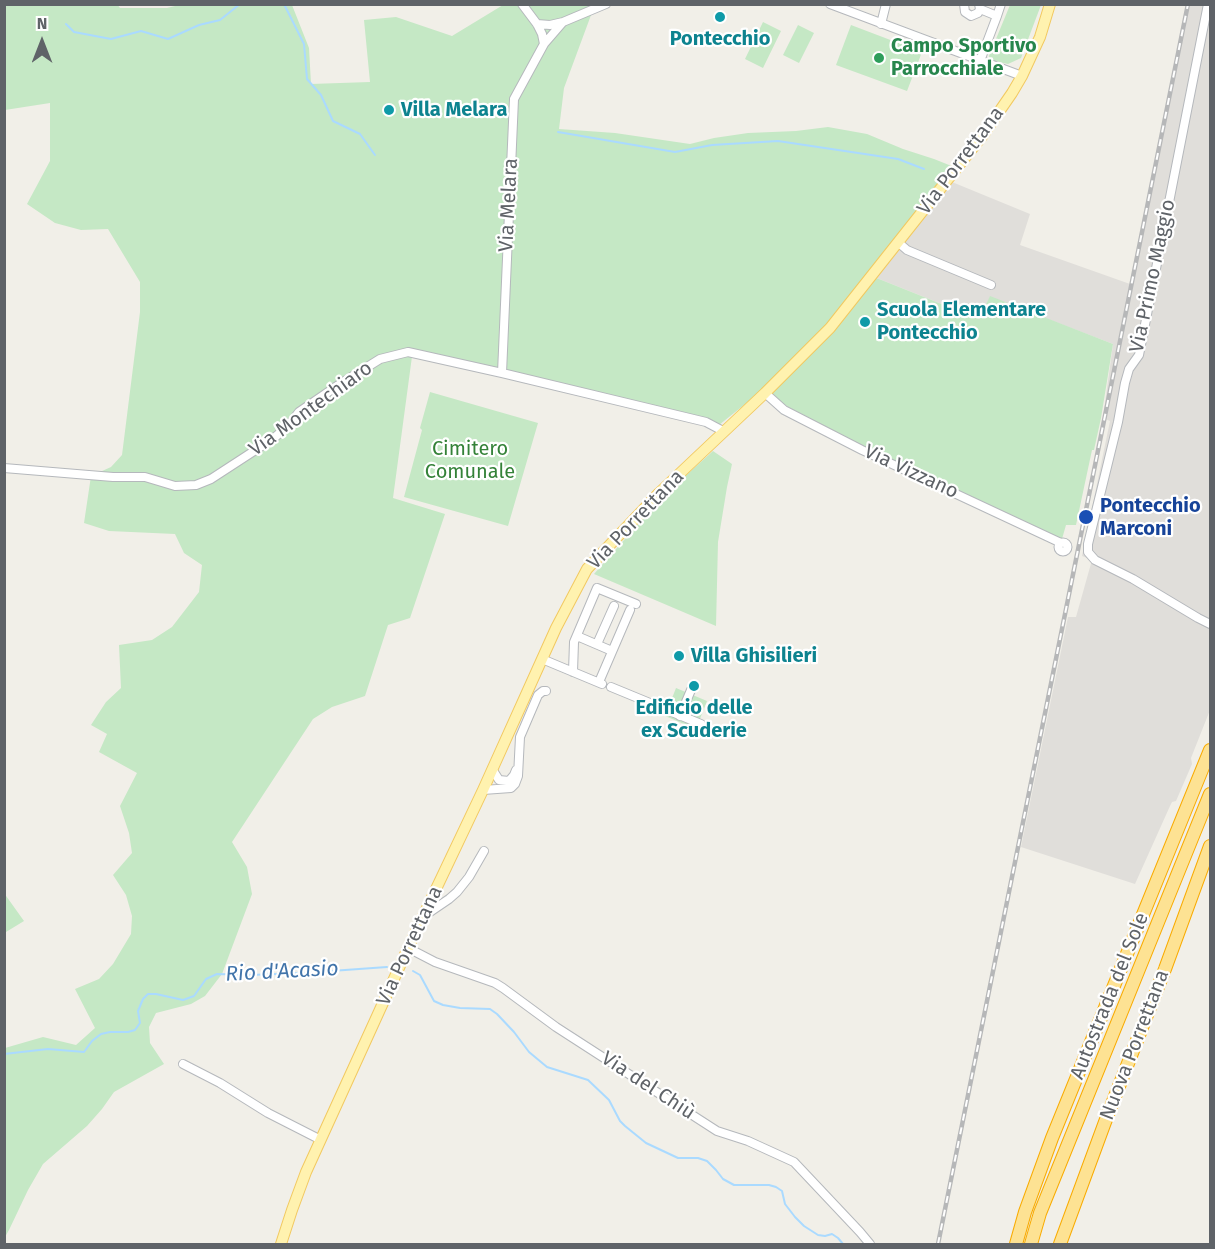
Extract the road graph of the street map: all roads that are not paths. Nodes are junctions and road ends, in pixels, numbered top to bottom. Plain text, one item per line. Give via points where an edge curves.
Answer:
1 (522, 4) edge
2 (606, 4) edge
3 (886, 4) edge
4 (1001, 4) edge
5 (1050, 4) edge
6 (1208, 4) edge
7 (832, 5) edge
8 (963, 5) edge
9 (979, 7) edge
10 (997, 16) junction
11 (563, 22) junction
12 (537, 24) junction
13 (881, 24) junction
14 (544, 44) junction
15 (980, 61) junction
16 (1022, 76) junction
17 (898, 243) junction
18 (991, 285) dead end
19 (502, 373) junction
20 (765, 393) junction
21 (723, 431) junction
22 (4, 468) edge
23 (1058, 543) dead end
24 (614, 606) dead end
25 (1210, 624) edge
26 (576, 636) junction
27 (597, 645) junction
28 (612, 651) junction
29 (542, 659) junction
30 (573, 672) junction
31 (604, 684) junction
32 (691, 690) dead end
33 (546, 691) dead end
34 (680, 716) junction
35 (701, 724) dead end
36 (1210, 750) edge
37 (519, 764) junction
38 (493, 776) junction
39 (483, 790) junction
40 (1210, 794) edge
41 (1210, 846) edge
42 (484, 851) dead end
43 (424, 916) junction
44 (408, 948) junction
45 (183, 1064) dead end
46 (321, 1140) junction
47 (281, 1245) edge
48 (870, 1245) edge
49 (1016, 1245) edge
50 (1030, 1245) edge
51 (1060, 1245) edge

1 - 12 street
2 - 11 street
3 - 13 street
4 - 10 street
5 - 16 main road, Via Porrettana
6 - 25 street, Via Primo Maggio via 1139,355 1125,383 1088,552 1095,560
7 - 13 street
8 - 9 street via 968,15 975,15
9 - 10 street
10 - 15 street
11 - 12 street
11 - 14 street, Via Melara
12 - 14 street
13 - 15 street
14 - 19 street, Via Melara via 514,99
15 - 16 street
16 - 17 main road, Via Porrettana via 983,135
17 - 18 street
17 - 20 main road, Via Porrettana via 831,328
19 - 21 street, Via Montechiaro via 706,422
19 - 22 street, Via Montechiaro via 408,352 380,359 299,412 274,438 196,485 175,486 144,477
20 - 21 main road, Via Porrettana
20 - 23 street, Via Vizzano via 784,410 862,450
21 - 29 main road, Via Porrettana via 587,569
24 - 27 street
26 - 27 street
26 - 28 street via 597,588 633,606
26 - 30 street
27 - 28 street
28 - 31 street
29 - 30 street
29 - 38 main road, Via Porrettana
30 - 31 street
31 - 34 street
32 - 34 street
33 - 37 street via 538,694 520,737
34 - 35 street
36 - 49 highway, Autostrada del Sole via 1052,1138
37 - 38 street via 508,781
37 - 39 street via 511,788
38 - 39 main road, Via Porrettana
39 - 43 main road, Via Porrettana
40 - 50 highway, Autostrada del Sole
41 - 51 highway, Nuova Porrettana
42 - 43 street via 457,892
43 - 44 main road, Via Porrettana
44 - 46 main road, Via Porrettana
44 - 48 street, Via del Chiù via 495,983 717,1131 794,1162
45 - 46 street
46 - 47 main road, Via Porrettana

